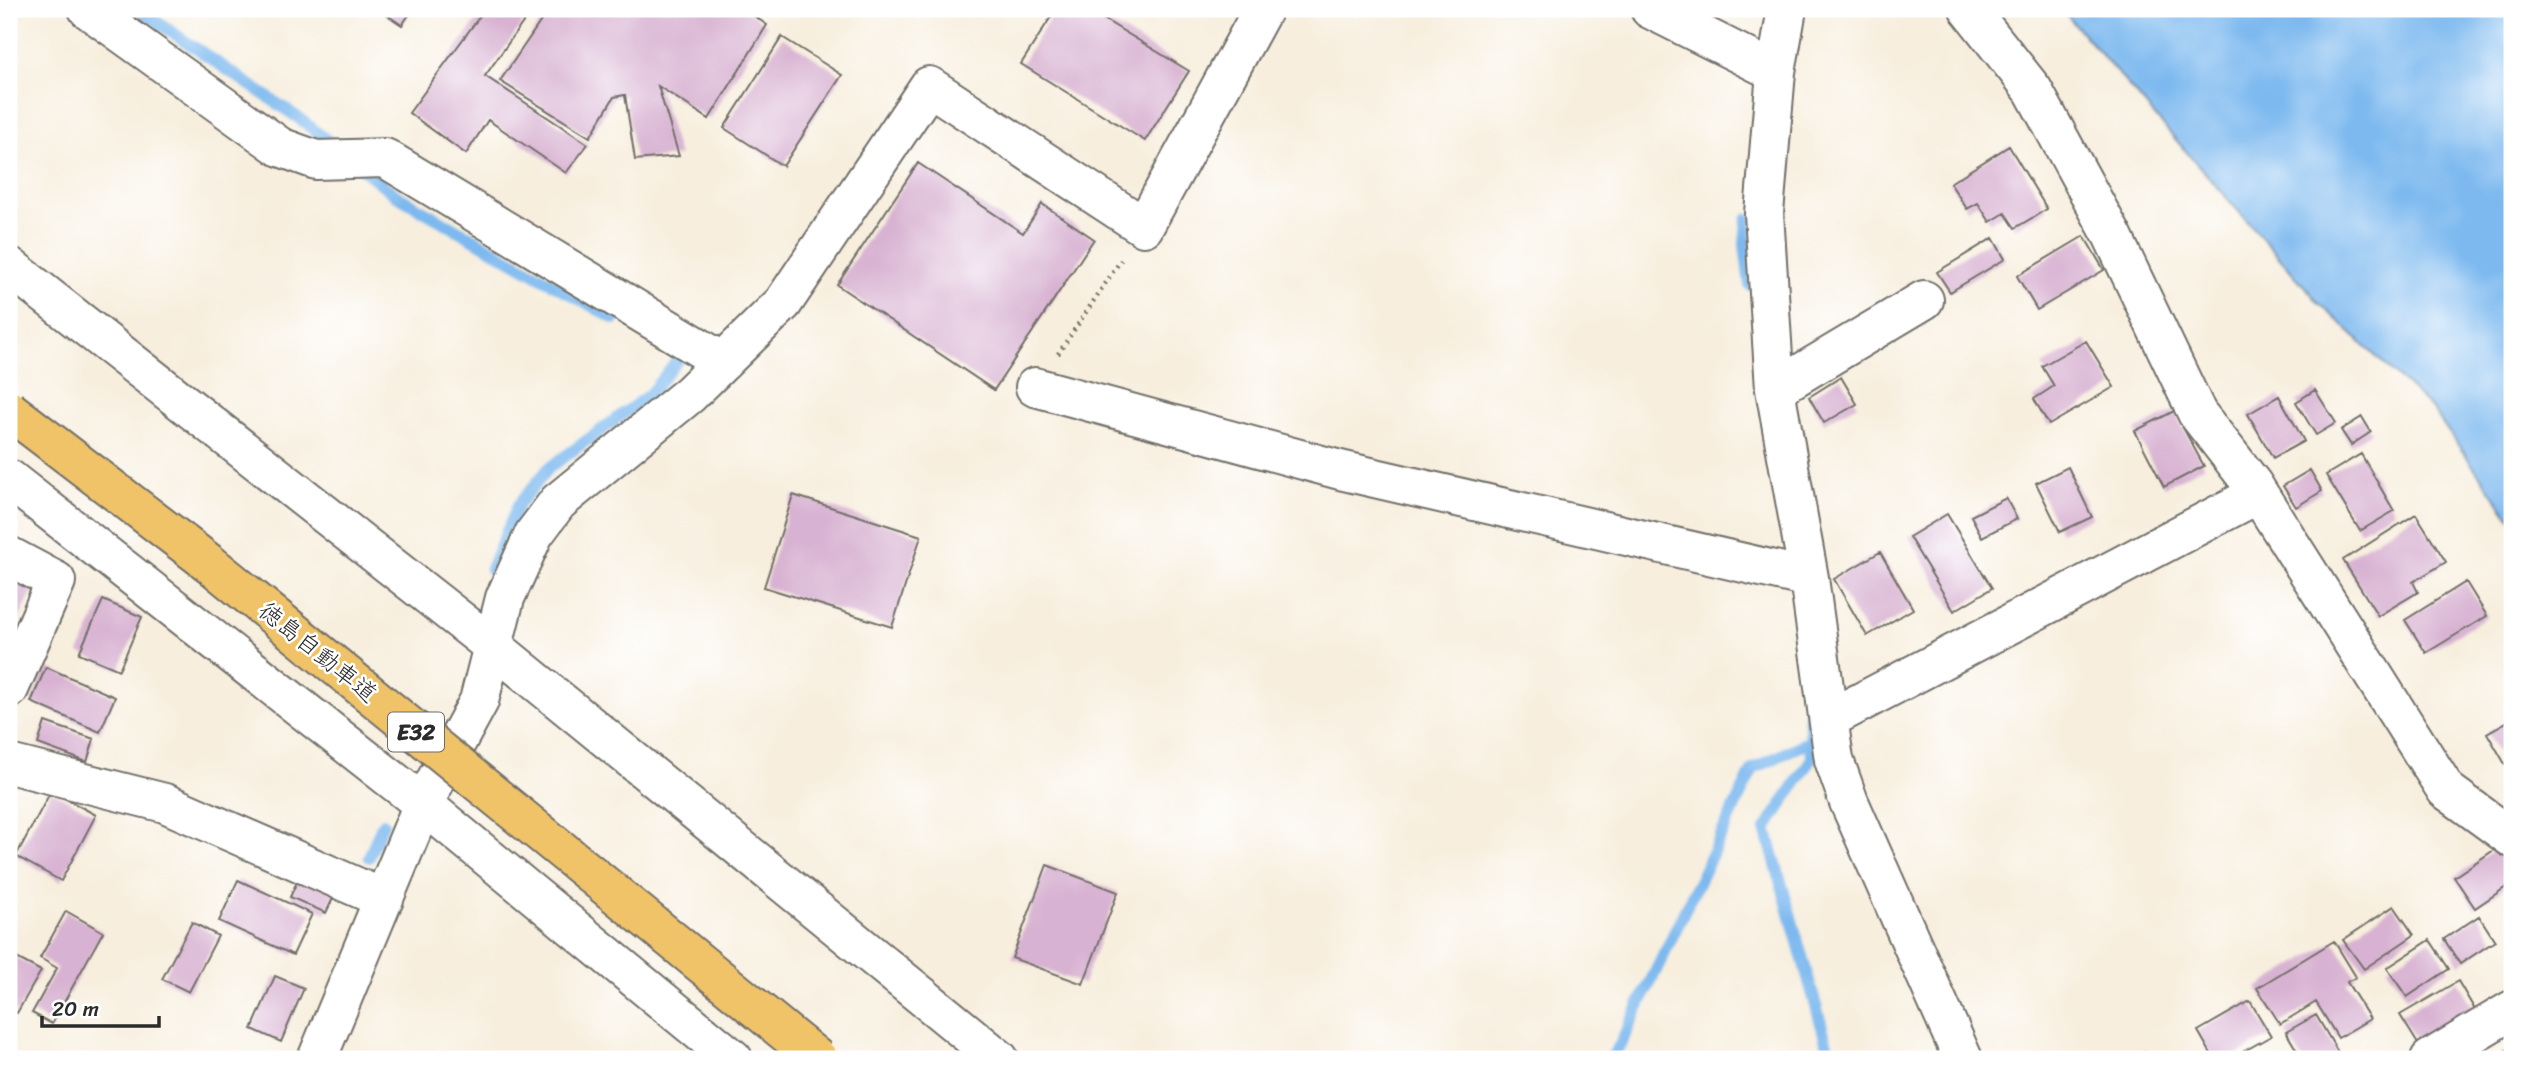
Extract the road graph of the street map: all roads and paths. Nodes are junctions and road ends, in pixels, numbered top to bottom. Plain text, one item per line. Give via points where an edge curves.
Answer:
1 (88, 9) edge
2 (1264, 9) edge
3 (1650, 9) edge
4 (1787, 9) edge
5 (1969, 9) edge
6 (1763, 67) junction
7 (1144, 227) junction
8 (9, 266) edge
9 (1924, 300) dead end
10 (723, 362) junction
11 (1035, 387) joint
12 (1775, 389) junction
13 (9, 410) edge
14 (9, 479) edge
15 (2258, 494) junction
16 (9, 556) edge
17 (1794, 575) junction
18 (494, 647) junction
19 (9, 690) edge
20 (1829, 719) junction
21 (9, 764) edge
22 (423, 804) junction
23 (2512, 838) edge
24 (384, 899) junction
25 (2512, 1010) edge
26 (317, 1059) edge
27 (733, 1059) edge
28 (818, 1059) edge
29 (999, 1059) edge
30 (1963, 1059) edge
31 (2430, 1059) edge

1 - 10 street via 280,147 316,160 385,158
2 - 7 street
3 - 6 street
4 - 6 street
5 - 15 street via 2033,90 2112,235 2197,413
6 - 12 street via 1764,213
7 - 10 street via 929,86 783,303
7 - 11 path
8 - 18 street
9 - 12 street
10 - 18 street via 558,502 534,534 505,597
11 - 17 street via 1340,470
12 - 17 street
13 - 28 highway, 徳島自動車道 / E32, bridge via 209,563
14 - 22 street
15 - 20 street
15 - 23 street via 2446,790
16 - 19 street via 56,581
17 - 20 street
18 - 22 street via 479,701
18 - 29 street
20 - 30 street via 1834,760 1849,803
21 - 24 street via 165,803
22 - 24 street
22 - 27 street
24 - 26 street
25 - 31 street

